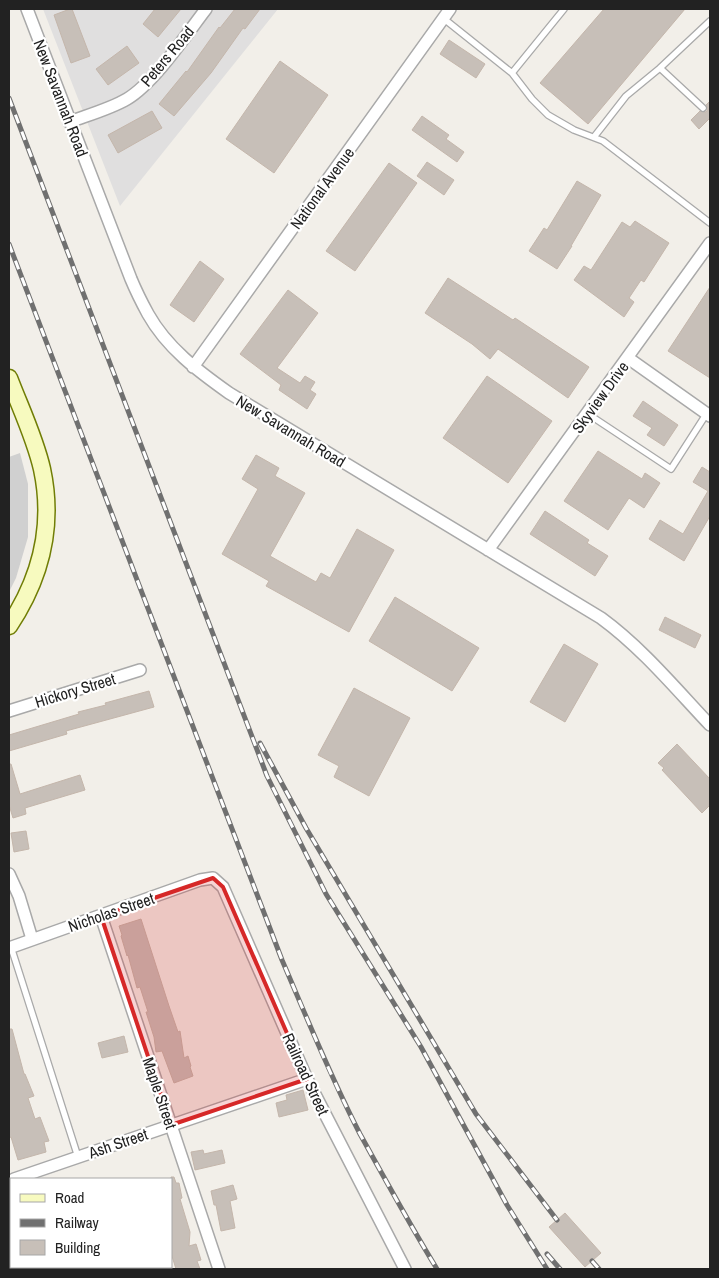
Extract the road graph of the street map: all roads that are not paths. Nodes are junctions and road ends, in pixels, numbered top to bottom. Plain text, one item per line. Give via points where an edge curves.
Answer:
1 (27, 9) edge
2 (206, 9) edge
3 (564, 9) edge
4 (447, 13) edge
5 (710, 21) edge
6 (660, 68) junction
7 (512, 73) junction
8 (703, 108) dead end
9 (70, 122) junction
10 (594, 137) junction
11 (710, 223) edge
12 (710, 244) edge
13 (628, 358) junction
14 (193, 367) junction
15 (9, 378) edge
16 (588, 414) junction
17 (708, 415) edge
18 (488, 550) junction
19 (9, 626) edge
20 (140, 670) dead end
21 (9, 711) edge
22 (710, 725) edge
23 (9, 874) edge
24 (213, 878) joint
25 (101, 916) junction
26 (32, 939) junction
27 (10, 948) edge
28 (307, 1079) junction
29 (171, 1125) junction
30 (78, 1157) junction
31 (17, 1178) edge
32 (219, 1269) edge
33 (405, 1269) edge

1 - 9 street, New Savannah Road
2 - 9 street, Peters Road via 136,92 117,104
3 - 7 lane
4 - 7 lane
4 - 14 street, National Avenue
5 - 6 lane
6 - 8 lane
6 - 10 lane via 626,96
7 - 10 lane via 548,115
9 - 14 street, New Savannah Road via 115,241 149,316
10 - 11 lane
12 - 13 street, Skyview Drive
13 - 16 street, Skyview Drive
13 - 17 street
14 - 18 street, New Savannah Road via 229,393
15 - 19 main road via 41,467 47,507 39,566 29,593
16 - 17 lane via 671,469
16 - 18 street, Skyview Drive
18 - 22 street, New Savannah Road via 621,633
20 - 21 street, Hickory Street
23 - 26 street
24 - 25 street, Nicholas Street
24 - 28 street, Railroad Street via 223,887
25 - 26 street, Nicholas Street
25 - 29 street, Maple Street
26 - 27 street, Nicholas Street
27 - 30 lane
28 - 29 street, Ash Street
28 - 33 street, Railroad Street
29 - 30 street, Ash Street
29 - 32 street, Maple Street
30 - 31 street, Ash Street

